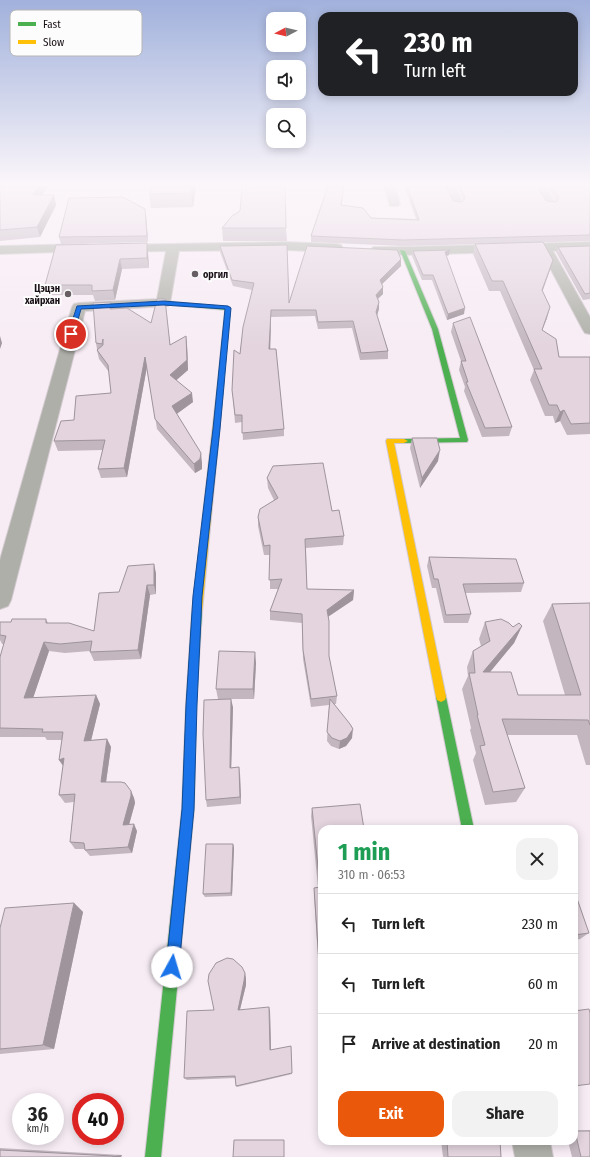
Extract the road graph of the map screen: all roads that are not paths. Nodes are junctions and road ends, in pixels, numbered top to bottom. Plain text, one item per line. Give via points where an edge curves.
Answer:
1 (590, 246) edge
2 (172, 247) junction
3 (545, 247) junction
4 (347, 248) edge
5 (363, 249) edge
6 (1, 251) edge
7 (402, 251) junction
8 (163, 303) junction
9 (590, 330) edge
10 (0, 600) edge
11 (467, 825) edge
12 (532, 1145) edge
13 (153, 1157) edge
14 (534, 1157) edge

1 - 3 street
2 - 4 street
2 - 6 street
2 - 8 street
3 - 7 street
3 - 9 street
5 - 7 street
7 - 11 street via 435,329 464,440 390,441
8 - 10 street via 79,307
8 - 13 street via 228,308 198,596 188,809
12 - 14 street

